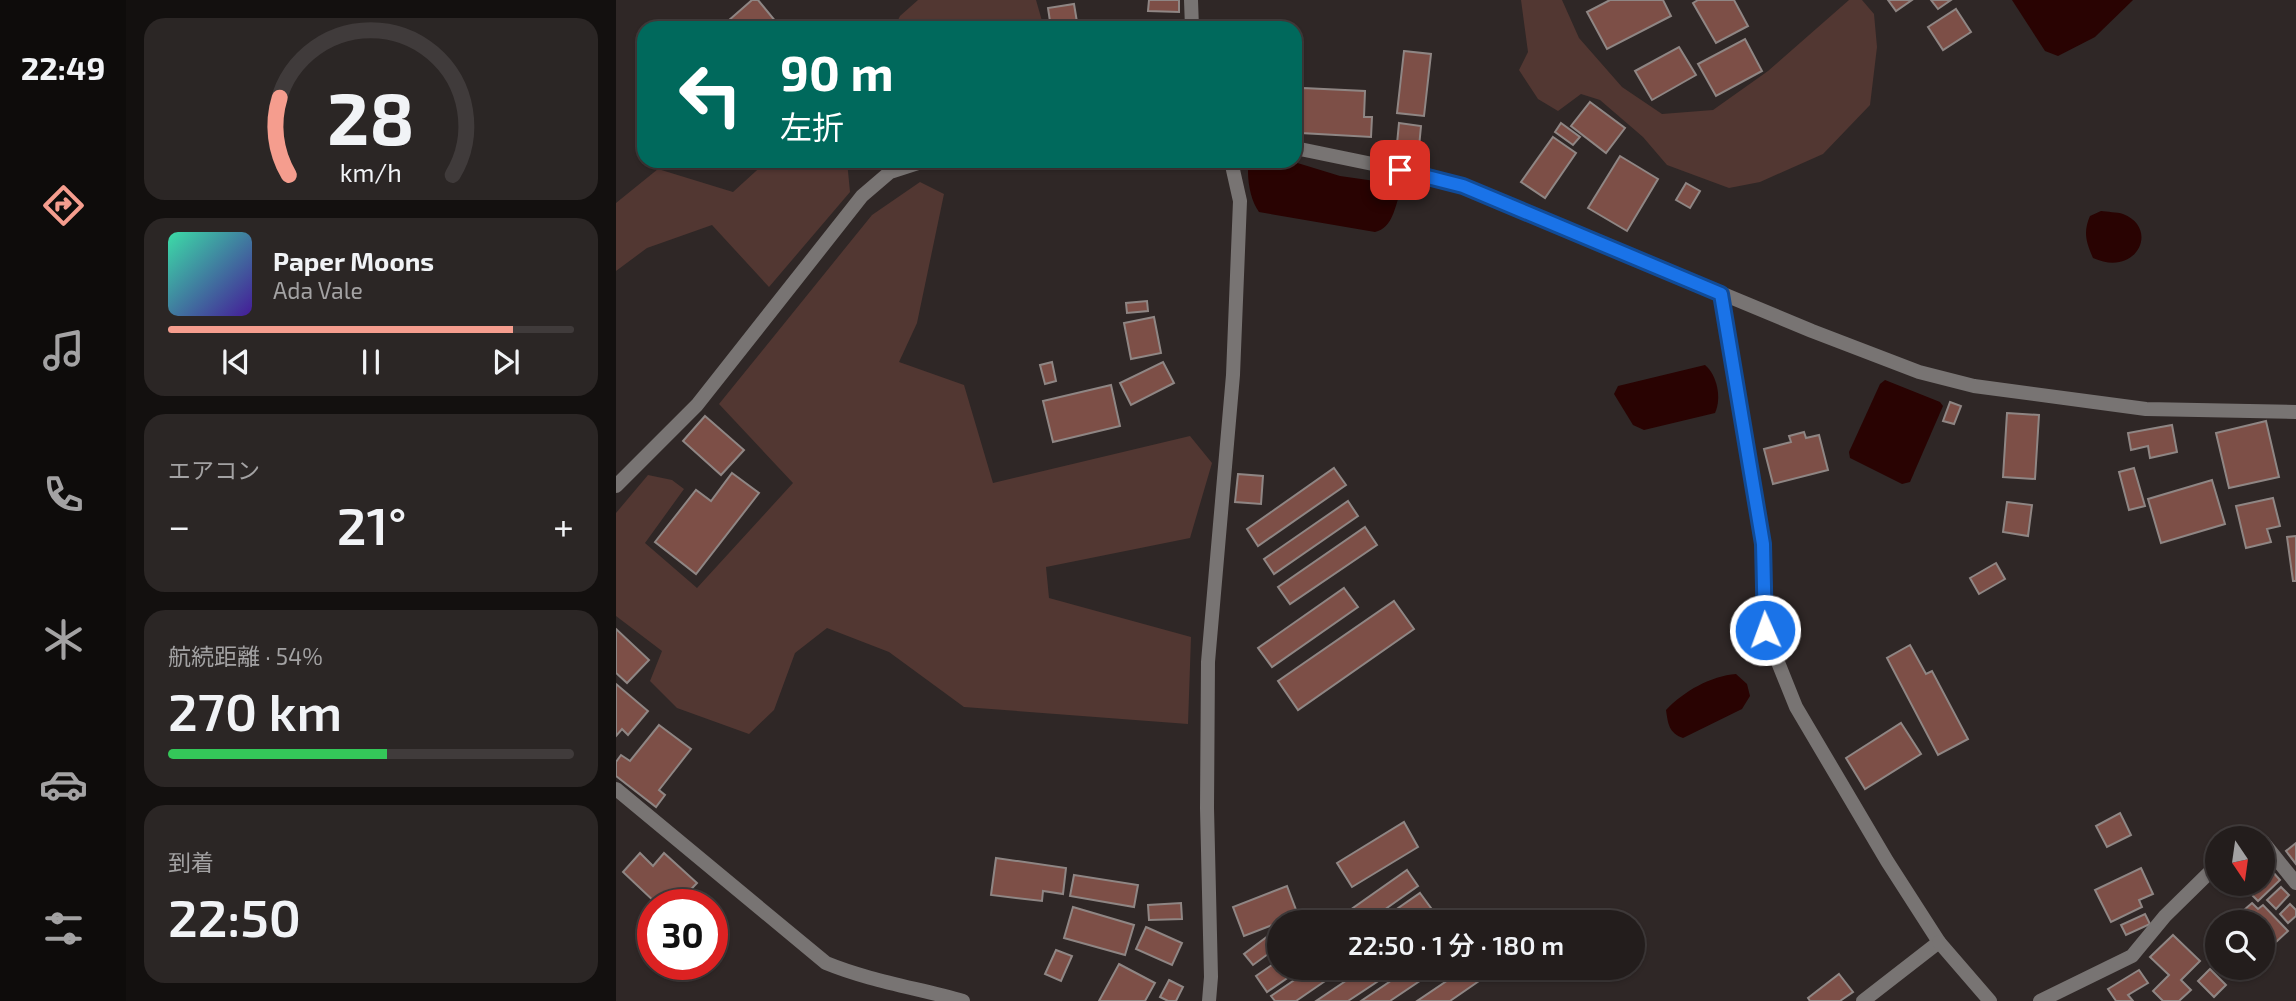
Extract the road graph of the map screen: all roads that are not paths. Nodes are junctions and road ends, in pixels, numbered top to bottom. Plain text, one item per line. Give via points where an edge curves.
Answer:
1 (1191, 0) edge
2 (1192, 21) edge
3 (1302, 149) edge
4 (902, 168) edge
5 (1233, 168) edge
6 (1721, 294) junction
7 (2296, 412) edge
8 (616, 486) edge
9 (616, 789) edge
10 (2275, 857) edge
11 (2205, 877) edge
12 (2296, 883) edge
13 (1939, 943) junction
14 (963, 1001) edge
15 (1209, 1001) edge
16 (1863, 1001) edge
17 (1990, 1001) edge
18 (2040, 1001) edge

1 - 2 street
3 - 6 street via 1463,186
4 - 8 street via 890,172 862,196 698,405
5 - 15 street via 1240,201 1233,375 1208,662
6 - 7 street via 1919,372 1974,386 2146,409
6 - 13 street via 1763,544 1765,630 1796,707
9 - 14 street via 826,964
10 - 12 street
11 - 18 street via 2132,956
13 - 16 street
13 - 17 street

